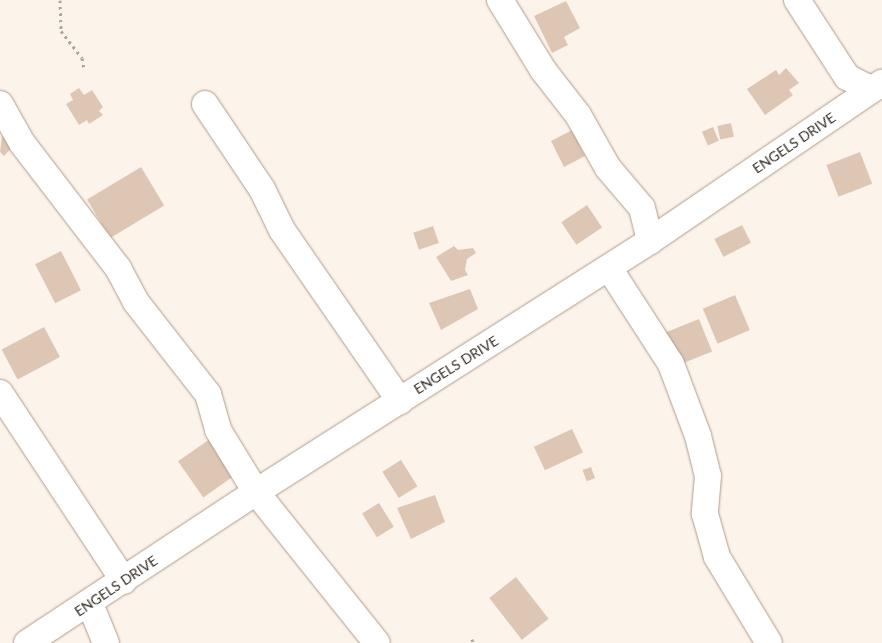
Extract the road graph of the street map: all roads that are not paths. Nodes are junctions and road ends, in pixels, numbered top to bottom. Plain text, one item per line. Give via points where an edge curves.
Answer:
1 (500, 0) edge
2 (797, 0) edge
3 (877, 86) edge
4 (0, 104) edge
5 (205, 104) dead end
6 (650, 241) junction
7 (609, 268) junction
8 (0, 393) edge
9 (400, 401) junction
10 (256, 492) junction
11 (124, 581) junction
12 (90, 604) junction
13 (27, 643) edge
14 (106, 643) edge
15 (377, 643) edge
16 (769, 643) edge

1 - 6 street via 543,70 578,115 608,168 642,208
2 - 3 street via 847,77
3 - 6 street, ENGELS DRIVE
4 - 10 street via 22,143 118,268 136,302 208,394 218,430
5 - 9 street via 262,189 282,230
6 - 7 street, ENGELS DRIVE
7 - 9 street, ENGELS DRIVE
7 - 16 street via 672,364 698,436 708,476 705,514 717,557
8 - 11 street
9 - 10 street, ENGELS DRIVE
10 - 11 street, ENGELS DRIVE
10 - 15 street
11 - 12 street, ENGELS DRIVE
12 - 13 street, ENGELS DRIVE
12 - 14 street

